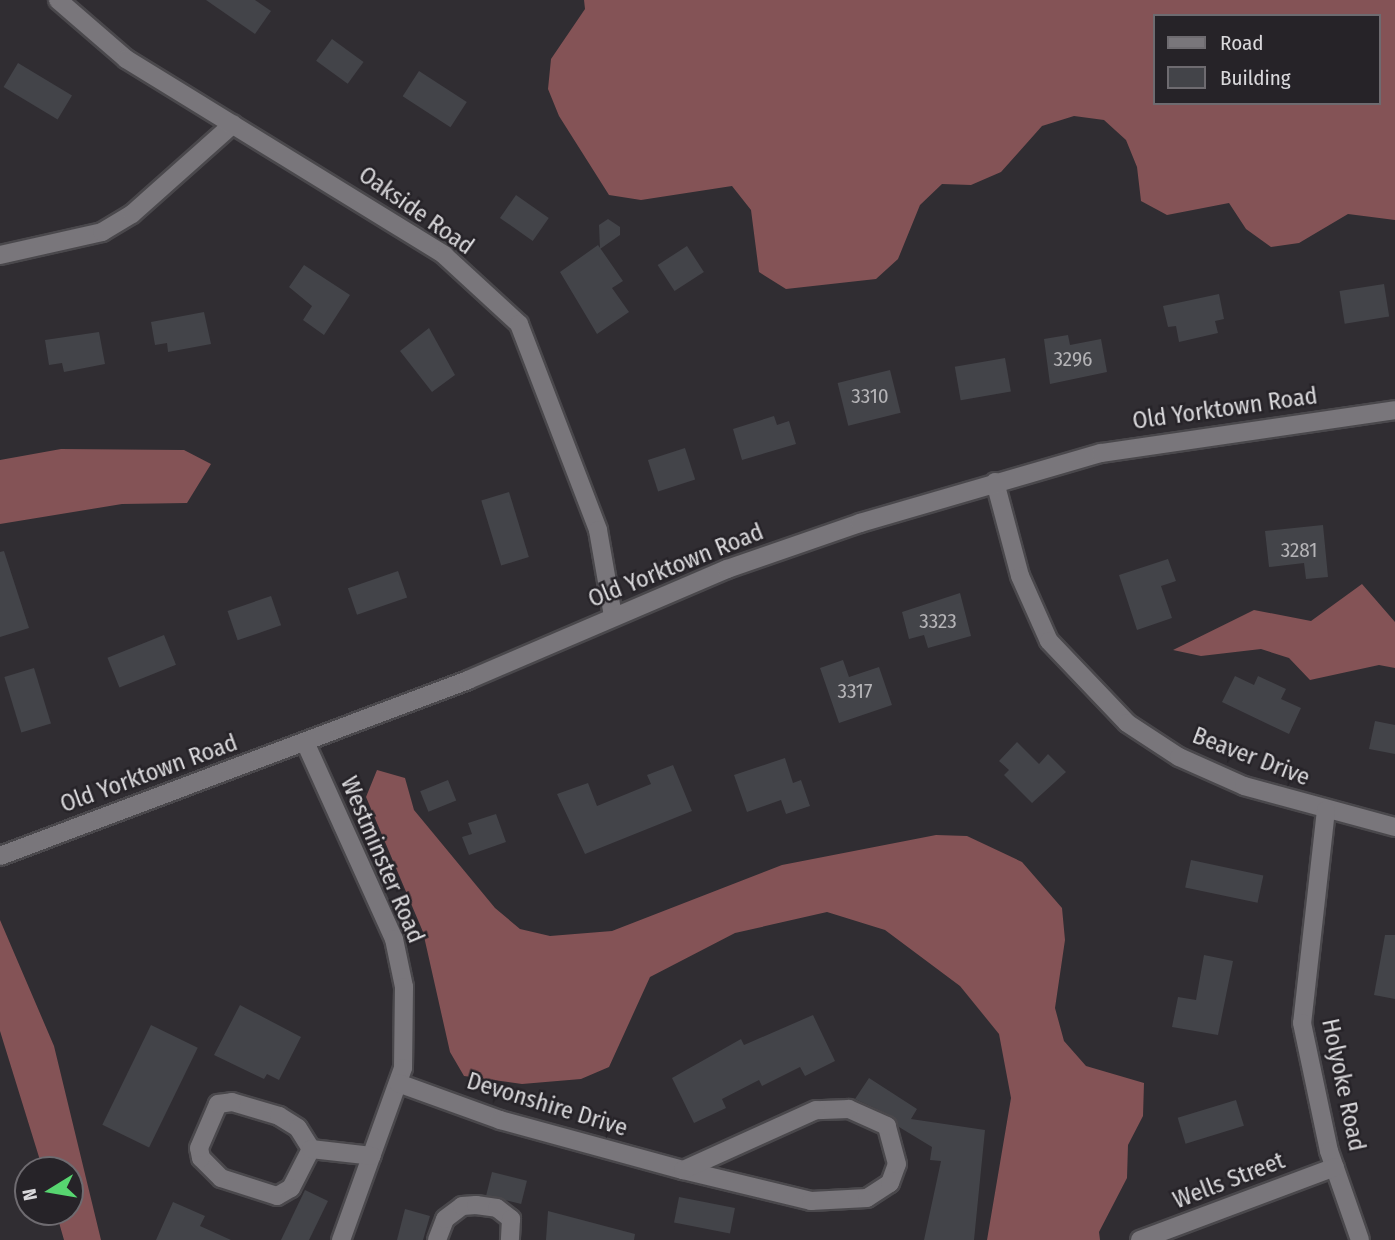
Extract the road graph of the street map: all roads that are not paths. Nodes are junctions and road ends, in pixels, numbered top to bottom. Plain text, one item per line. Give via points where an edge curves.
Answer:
1 (58, 0) edge
2 (233, 124) junction
3 (0, 255) edge
4 (1395, 410) edge
5 (995, 482) junction
6 (613, 616) junction
7 (305, 742) junction
8 (1326, 810) junction
9 (1395, 827) edge
10 (0, 856) edge
11 (398, 1083) junction
12 (311, 1149) junction
13 (372, 1156) junction
14 (1335, 1167) junction
15 (683, 1170) junction
16 (341, 1240) edge
17 (437, 1240) edge
18 (510, 1240) edge
19 (1140, 1240) edge
20 (1360, 1240) edge

1 - 2 street, Oakside Road via 126,59
2 - 3 street via 132,214 102,232
2 - 6 street, Oakside Road via 444,255 519,324 598,530
4 - 5 street, Old Yorktown Road via 1175,438
5 - 6 street, Old Yorktown Road via 745,562
5 - 8 street, Beaver Drive via 1020,576 1049,641 1082,681 1127,723 1178,757 1244,786
6 - 7 street, Old Yorktown Road
7 - 10 street, Old Yorktown Road
7 - 11 street, Westminster Road via 394,939 406,1019
8 - 9 street, Beaver Drive
8 - 14 street, Holyoke Road via 1307,942 1302,1023
11 - 13 street, Westminster Road
11 - 15 street, Devonshire Drive via 500,1120
12 - 12 street via 298,1128 279,1116 233,1102 218,1104 199,1148 201,1158 222,1178 277,1196 291,1188
12 - 13 street
13 - 16 street, Westminster Road
14 - 19 street, Wells Street
14 - 20 street, Holyoke Road
15 - 15 street, Devonshire Drive via 816,1110 849,1108 887,1126 897,1164 890,1183 877,1193 844,1202 811,1201
17 - 18 street via 445,1219 461,1206 476,1205 497,1208 511,1219

